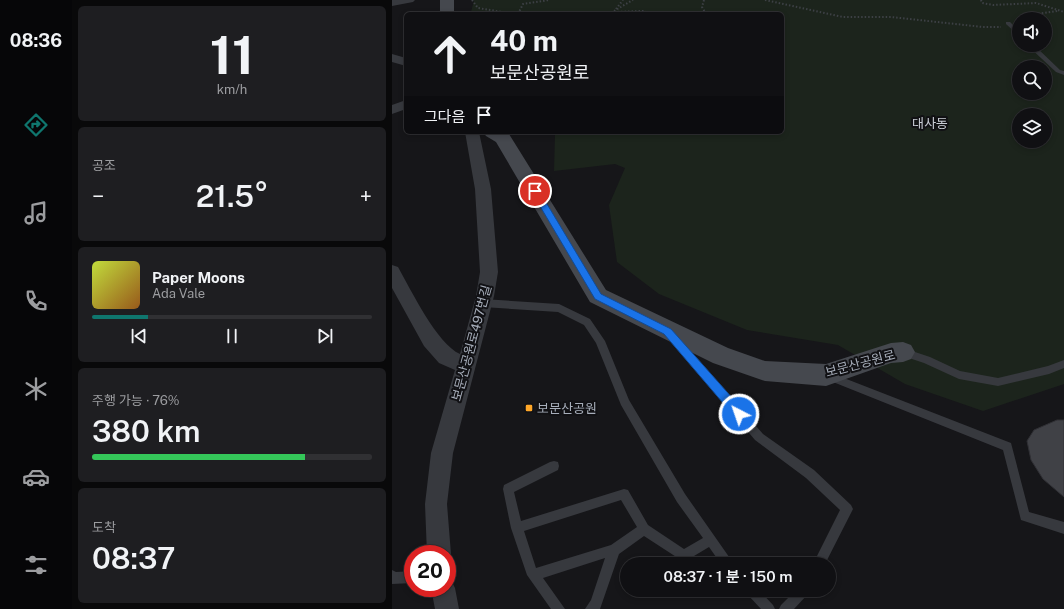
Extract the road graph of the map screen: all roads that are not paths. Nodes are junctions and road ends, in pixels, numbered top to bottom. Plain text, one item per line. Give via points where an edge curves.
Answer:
1 (409, 0) edge
2 (447, 0) edge
3 (392, 2) edge
4 (448, 12) edge
5 (1008, 24) road end
6 (1012, 28) edge
7 (1038, 52) edge
8 (392, 58) edge
9 (404, 61) edge
10 (1064, 73) edge
11 (404, 105) edge
12 (392, 110) edge
13 (472, 134) edge
14 (496, 134) edge
15 (392, 272) edge
16 (482, 303) junction
17 (668, 331) junction
18 (903, 352) joint
19 (1064, 364) edge
20 (466, 366) junction
21 (826, 375) junction
22 (554, 466) dead end
23 (517, 528) junction
24 (1064, 528) edge
25 (644, 530) junction
26 (711, 540) junction
27 (438, 545) edge
28 (614, 550) junction
29 (723, 557) edge
30 (822, 557) edge
31 (533, 575) junction
32 (392, 576) edge
33 (404, 577) edge
34 (445, 597) edge
35 (757, 597) edge
36 (797, 597) edge
37 (447, 609) edge
38 (559, 609) edge
39 (591, 609) edge
40 (768, 609) edge
41 (785, 609) edge

1 - 3 street
2 - 4 main road
5 - 6 lane
7 - 10 lane via 1058,71
8 - 9 street
11 - 12 street
13 - 16 street, 보문산공원로497번길 via 483,189 489,272
14 - 17 main road, 보문산공원로 via 503,138 598,296
15 - 20 street via 431,340 446,357
16 - 20 street, 보문산공원로497번길
16 - 26 lane via 559,308 587,322 600,341 625,402 681,498
17 - 21 main road, 보문산공원로 via 721,356 765,371
17 - 30 lane via 759,437 810,474 847,509
18 - 19 lane, 보문산공원로 via 959,375 998,382
18 - 21 main road, 보문산공원로 via 891,353
20 - 27 street, 보문산공원로497번길 via 442,453 436,504
21 - 24 lane via 1007,447 1025,516
22 - 23 lane via 508,490
23 - 25 lane via 624,494
23 - 31 lane
25 - 26 lane via 684,556
25 - 28 lane
26 - 29 lane
28 - 31 lane
28 - 39 lane via 596,604
31 - 38 lane
32 - 33 lane
34 - 37 street
35 - 40 lane
36 - 41 lane

